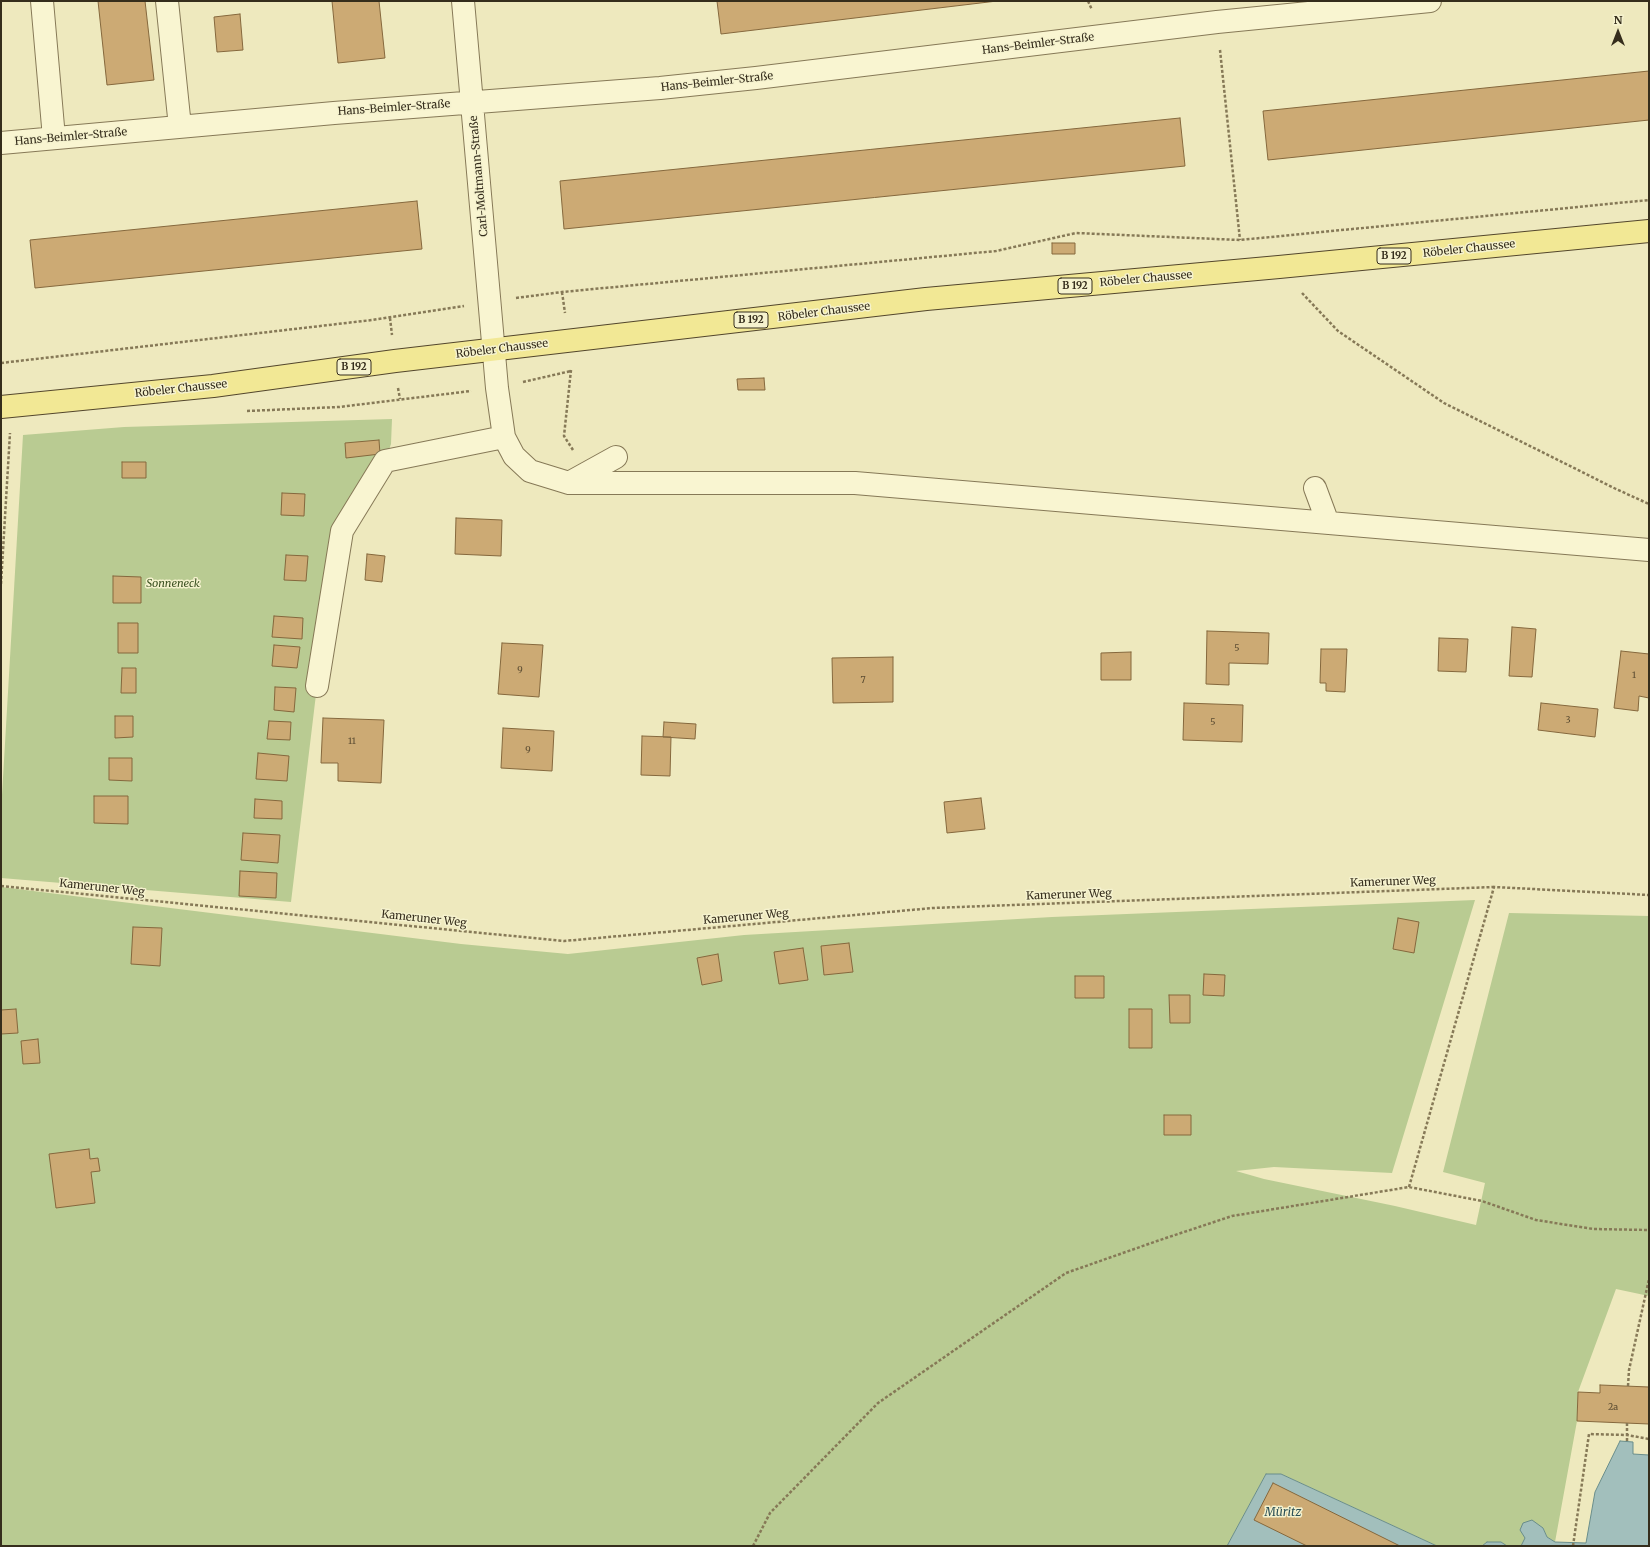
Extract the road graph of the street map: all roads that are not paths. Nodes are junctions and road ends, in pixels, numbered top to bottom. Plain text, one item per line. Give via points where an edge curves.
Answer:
1 (42, 1) edge
2 (167, 1) edge
3 (462, 1) edge
4 (1430, 1) edge
5 (472, 102) junction
6 (180, 127) junction
7 (54, 138) junction
8 (1, 143) edge
9 (1649, 231) edge
10 (495, 350) junction
11 (6, 407) edge
12 (504, 437) junction
13 (616, 456) dead end
14 (569, 483) junction
15 (1315, 488) dead end
16 (1328, 523) junction
17 (1649, 550) edge
18 (317, 686) dead end

1 - 7 street
2 - 6 street
3 - 5 street, Carl-Moltmann-Straße
4 - 5 street, Hans-Beimler-Straße via 1217,22 756,78
5 - 6 street, Hans-Beimler-Straße
5 - 10 street, Carl-Moltmann-Straße
6 - 7 street, Hans-Beimler-Straße
7 - 8 street, Hans-Beimler-Straße
9 - 10 main road, Röbeler Chaussee / B 192 via 1279,268 926,299
10 - 11 main road, Röbeler Chaussee / B 192 via 213,386
10 - 12 street, Carl-Moltmann-Straße
12 - 14 street, Carl-Moltmann-Straße via 514,456 530,471
12 - 18 street via 385,461 342,531
13 - 14 street
14 - 16 street, Carl-Moltmann-Straße via 855,483
15 - 16 street
16 - 17 street, Carl-Moltmann-Straße

